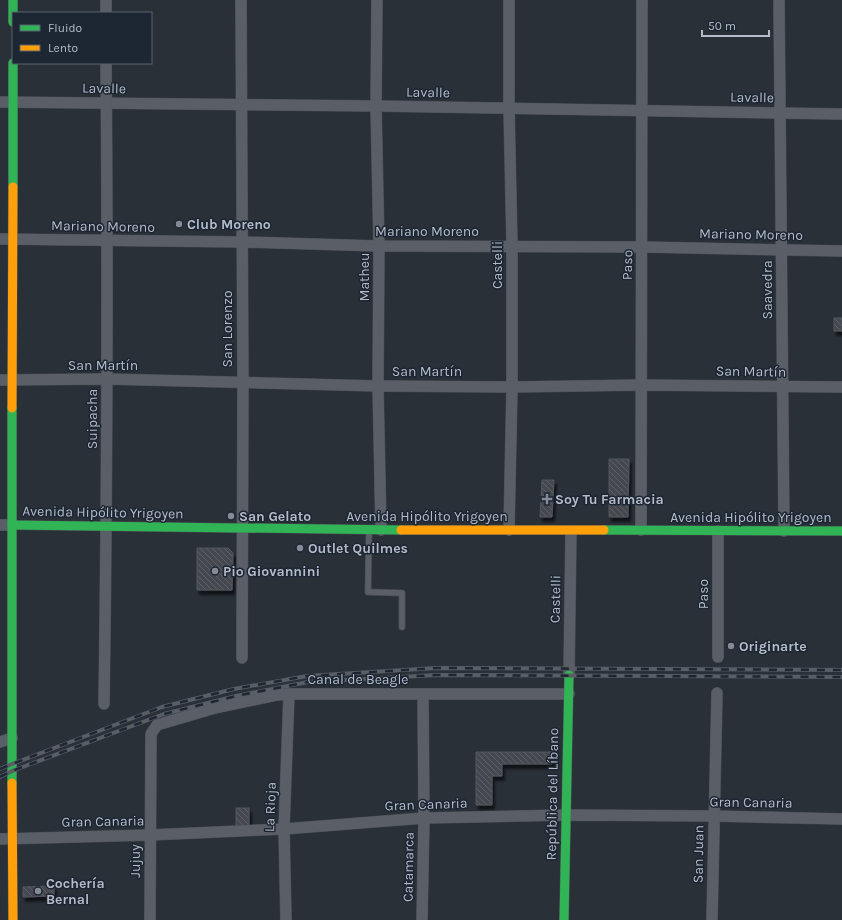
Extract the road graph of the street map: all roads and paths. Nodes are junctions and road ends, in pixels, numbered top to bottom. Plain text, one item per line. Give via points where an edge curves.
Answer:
1 (13, 0) edge
2 (106, 0) edge
3 (241, 0) edge
4 (377, 0) edge
5 (510, 0) edge
6 (642, 0) edge
7 (779, 0) edge
8 (13, 12) edge
9 (106, 12) edge
10 (13, 64) edge
11 (106, 64) edge
12 (0, 102) edge
13 (14, 102) junction
14 (107, 103) junction
15 (242, 104) junction
16 (376, 106) junction
17 (509, 108) junction
18 (643, 111) junction
19 (780, 113) junction
20 (842, 114) edge
21 (0, 239) edge
22 (12, 239) junction
23 (108, 241) junction
24 (242, 242) junction
25 (379, 246) junction
26 (512, 246) junction
27 (643, 247) junction
28 (782, 250) junction
29 (842, 251) edge
30 (106, 379) junction
31 (0, 380) edge
32 (12, 380) junction
33 (243, 382) junction
34 (641, 385) junction
35 (378, 386) junction
36 (512, 387) junction
37 (782, 387) junction
38 (842, 387) edge
39 (0, 525) edge
40 (12, 525) junction
41 (107, 526) junction
42 (242, 528) junction
43 (369, 530) junction
44 (381, 530) junction
45 (509, 530) junction
46 (641, 530) junction
47 (571, 531) junction
48 (718, 531) junction
49 (784, 531) junction
50 (842, 531) edge
51 (402, 627) dead end
52 (718, 657) dead end
53 (242, 658) dead end
54 (5, 668) edge
55 (569, 672) joint
56 (717, 693) dead end
57 (289, 694) junction
58 (423, 694) junction
59 (569, 694) junction
60 (104, 704) dead end
61 (153, 730) joint
62 (12, 738) junction
63 (0, 742) edge
64 (566, 816) junction
65 (714, 816) junction
66 (424, 818) junction
67 (842, 820) edge
68 (284, 829) junction
69 (150, 835) junction
70 (13, 838) junction
71 (0, 839) edge
72 (13, 920) edge
73 (150, 920) edge
74 (286, 920) edge
75 (422, 920) edge
76 (564, 920) edge
77 (712, 920) edge

1 - 8 street
2 - 9 street
3 - 15 street, San Lorenzo
4 - 16 street, Matheu
5 - 17 street, Castelli
6 - 18 street, Paso
7 - 19 street, Saavedra
10 - 13 street
11 - 14 street, Suipacha
12 - 13 street, Lavalle
13 - 14 street, Lavalle
13 - 22 street
14 - 15 street, Lavalle
14 - 23 street, Suipacha
15 - 16 street, Lavalle
15 - 24 street, San Lorenzo
16 - 17 street, Lavalle
16 - 25 street, Matheu
17 - 18 street, Lavalle
17 - 26 street, Castelli
18 - 19 street, Lavalle
18 - 27 street, Paso
19 - 20 street, Lavalle
19 - 28 street, Saavedra
21 - 22 street, Mariano Moreno
22 - 23 street, Mariano Moreno
22 - 32 street
23 - 24 street, Mariano Moreno
23 - 30 street, Suipacha
24 - 25 street, Mariano Moreno
24 - 33 street, San Lorenzo
25 - 26 street, Mariano Moreno
25 - 35 street, Matheu
26 - 27 street, Mariano Moreno
26 - 36 street, Castelli
27 - 28 street, Mariano Moreno
27 - 34 street, Paso
28 - 29 street, Mariano Moreno
28 - 37 street, Saavedra
30 - 32 street, San Martín
30 - 33 street, San Martín
30 - 41 street, Suipacha
31 - 32 street, San Martín
32 - 40 street
33 - 35 street, San Martín
33 - 42 street, San Lorenzo
34 - 36 street, San Martín
34 - 37 street, San Martín
34 - 46 street, Paso
35 - 36 street, San Martín
35 - 44 street, Matheu
36 - 45 street, Castelli
37 - 38 street, San Martín
37 - 49 street, Saavedra
39 - 40 street
40 - 41 street, Avenida Hipólito Yrigoyen
40 - 54 street
41 - 42 street, Avenida Hipólito Yrigoyen
41 - 60 street, Suipacha
42 - 43 street, Avenida Hipólito Yrigoyen
42 - 53 street, San Lorenzo
43 - 44 street, Avenida Hipólito Yrigoyen
43 - 51 lane via 368,592 402,593
44 - 45 street, Avenida Hipólito Yrigoyen
45 - 47 street, Avenida Hipólito Yrigoyen
46 - 47 street, Avenida Hipólito Yrigoyen
46 - 48 street, Avenida Hipólito Yrigoyen
47 - 55 street, Castelli
48 - 49 street, Avenida Hipólito Yrigoyen
48 - 52 street, Paso
49 - 50 street, Avenida Hipólito Yrigoyen
54 - 62 street
55 - 59 street, República del Líbano
56 - 65 street, San Juan
57 - 58 street, Canal de Beagle
57 - 61 street, Canal de Beagle via 215,708 161,723
57 - 68 street, La Rioja
58 - 59 street, Canal de Beagle
58 - 66 street, Catamarca
59 - 64 street, República del Líbano
61 - 69 street, Jujuy
62 - 63 street
62 - 70 street
64 - 65 street, Gran Canaria
64 - 66 street, Gran Canaria
64 - 76 street, República del Líbano
65 - 67 street, Gran Canaria
65 - 77 street, San Juan
66 - 68 street, Gran Canaria
66 - 75 street, Catamarca
68 - 69 street, Gran Canaria
68 - 74 street, La Rioja
69 - 70 street, Gran Canaria
69 - 73 street, Jujuy
70 - 71 street, Gran Canaria
70 - 72 street

